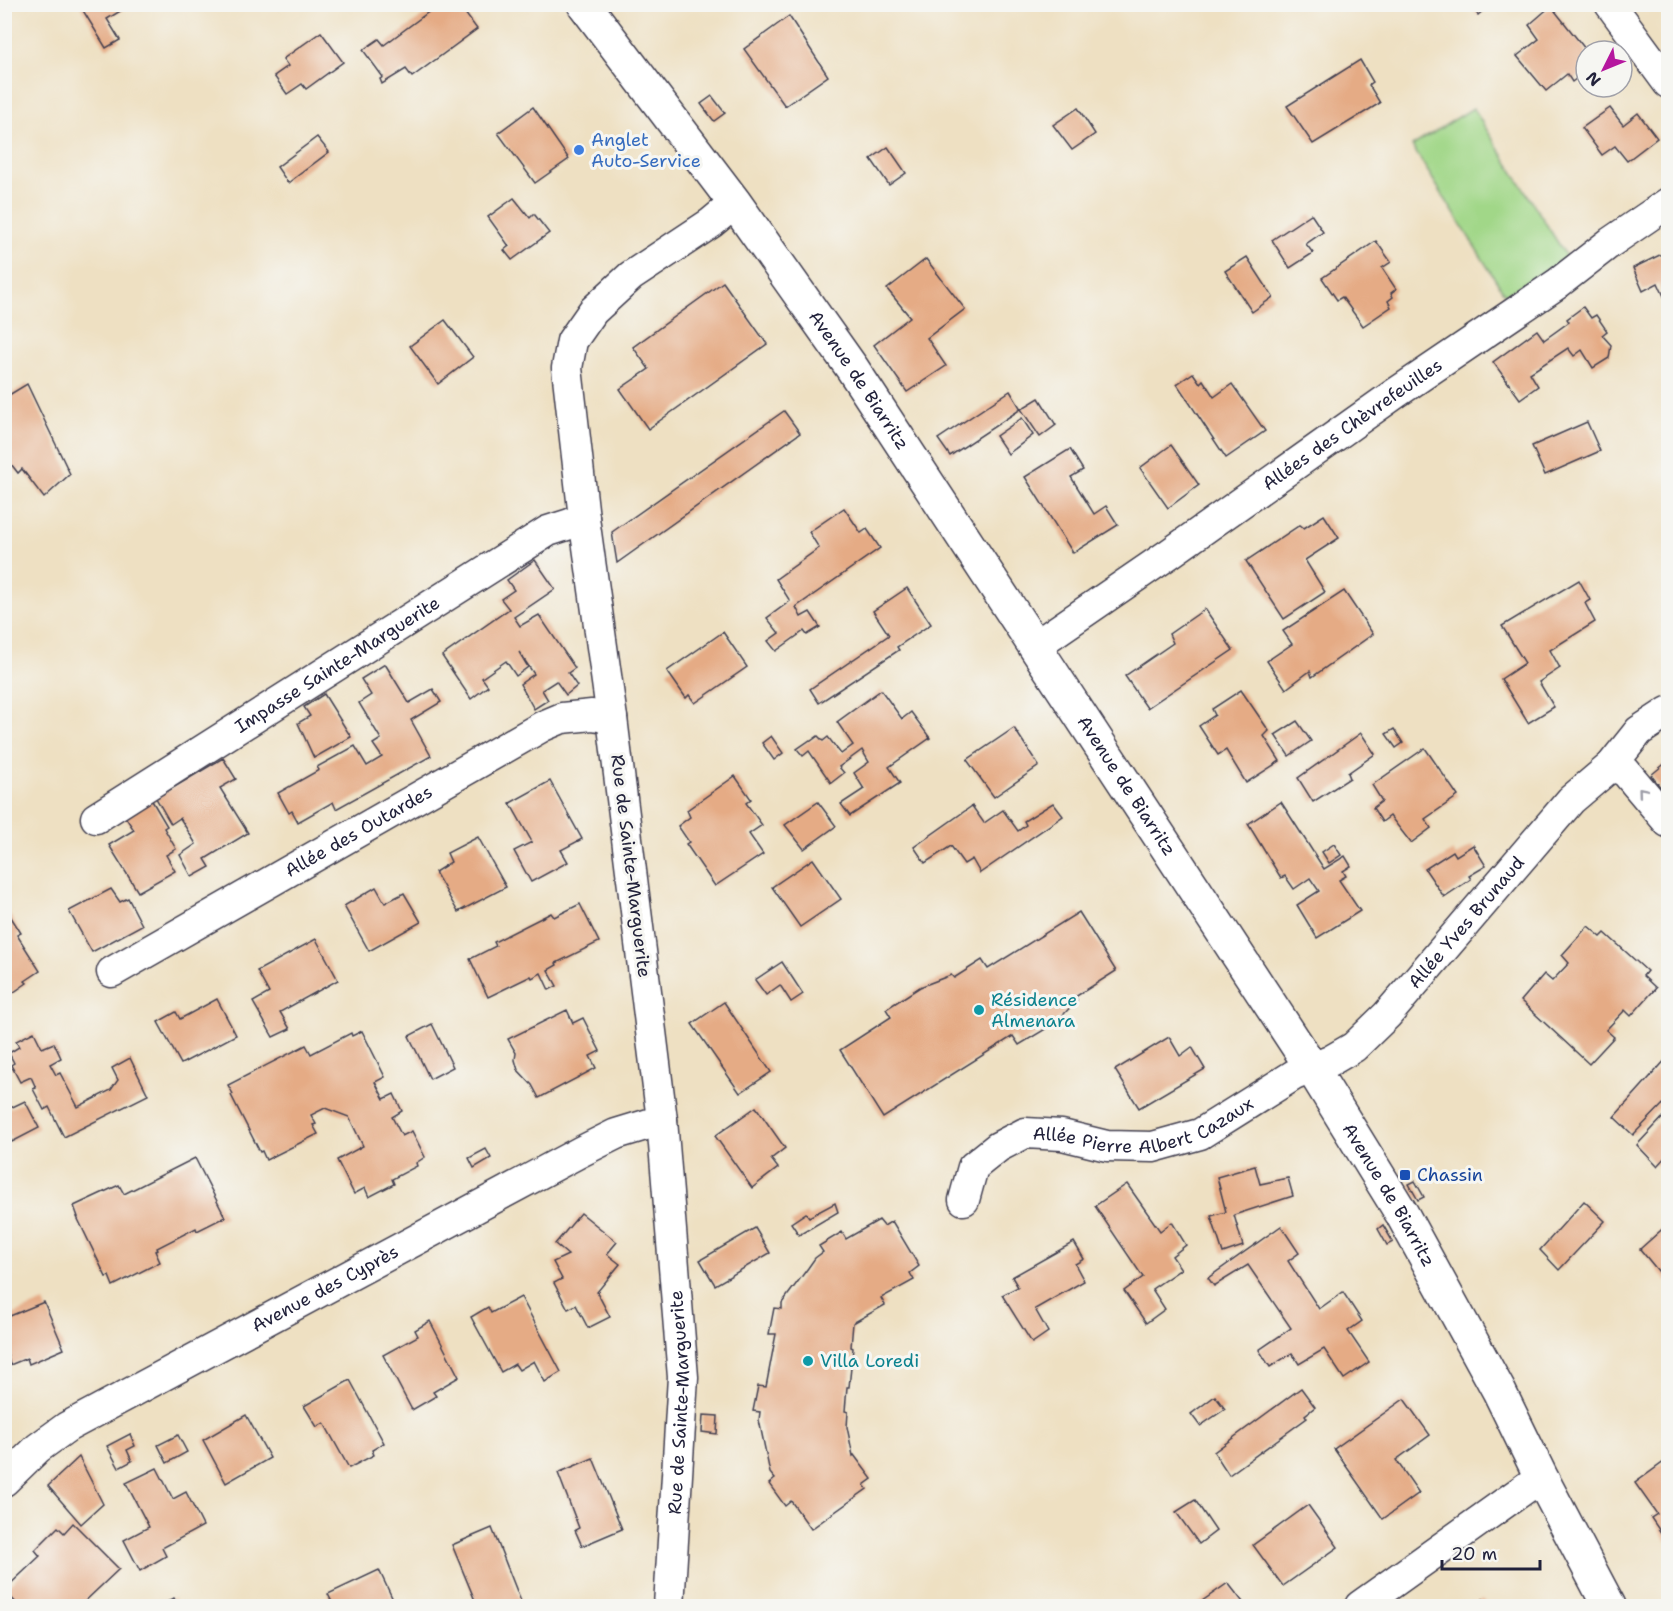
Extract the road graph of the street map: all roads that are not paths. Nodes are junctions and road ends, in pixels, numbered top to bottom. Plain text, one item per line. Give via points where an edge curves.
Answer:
1 (584, 4) edge
2 (1610, 4) edge
3 (1668, 83) edge
4 (735, 203) junction
5 (1668, 203) edge
6 (584, 518) junction
7 (1035, 646) junction
8 (1668, 712) edge
9 (612, 718) junction
10 (1611, 766) junction
11 (96, 818) dead end
12 (1668, 822) edge
13 (112, 972) dead end
14 (1312, 1068) junction
15 (662, 1120) junction
16 (964, 1200) dead end
17 (1541, 1478) junction
18 (4, 1481) edge
19 (669, 1606) edge
20 (1360, 1606) edge
21 (1609, 1606) edge

1 - 4 main road, Avenue de Biarritz
2 - 3 street
4 - 6 street, Rue de Sainte-Marguerite via 632,276 593,311 572,340 567,368
4 - 7 main road, Avenue de Biarritz via 852,368
5 - 7 street, Allées des Chèvrefeuilles
6 - 9 street, Rue de Sainte-Marguerite
6 - 11 street, Impasse Sainte-Marguerite via 548,531
7 - 14 main road, Avenue de Biarritz
8 - 10 street, Allée Yves Brunaud via 1640,731
9 - 13 street, Allée des Outardes via 562,718 543,726
9 - 15 street, Rue de Sainte-Marguerite
12 -> 10 street via 1625,771
10 - 14 street, Allée Yves Brunaud via 1571,800 1388,1015 1354,1047
14 - 16 street, Allée Pierre Albert Cazaux via 1294,1075 1200,1134 1153,1147 1107,1146 1062,1135 1025,1133 998,1147 974,1167
14 - 17 main road, Avenue de Biarritz via 1402,1214 1499,1391
15 - 18 street, Avenue des Cyprès via 616,1134 580,1152 67,1427
15 - 19 street, Rue de Sainte-Marguerite via 683,1377
17 - 20 street
17 - 21 main road, Avenue de Biarritz

